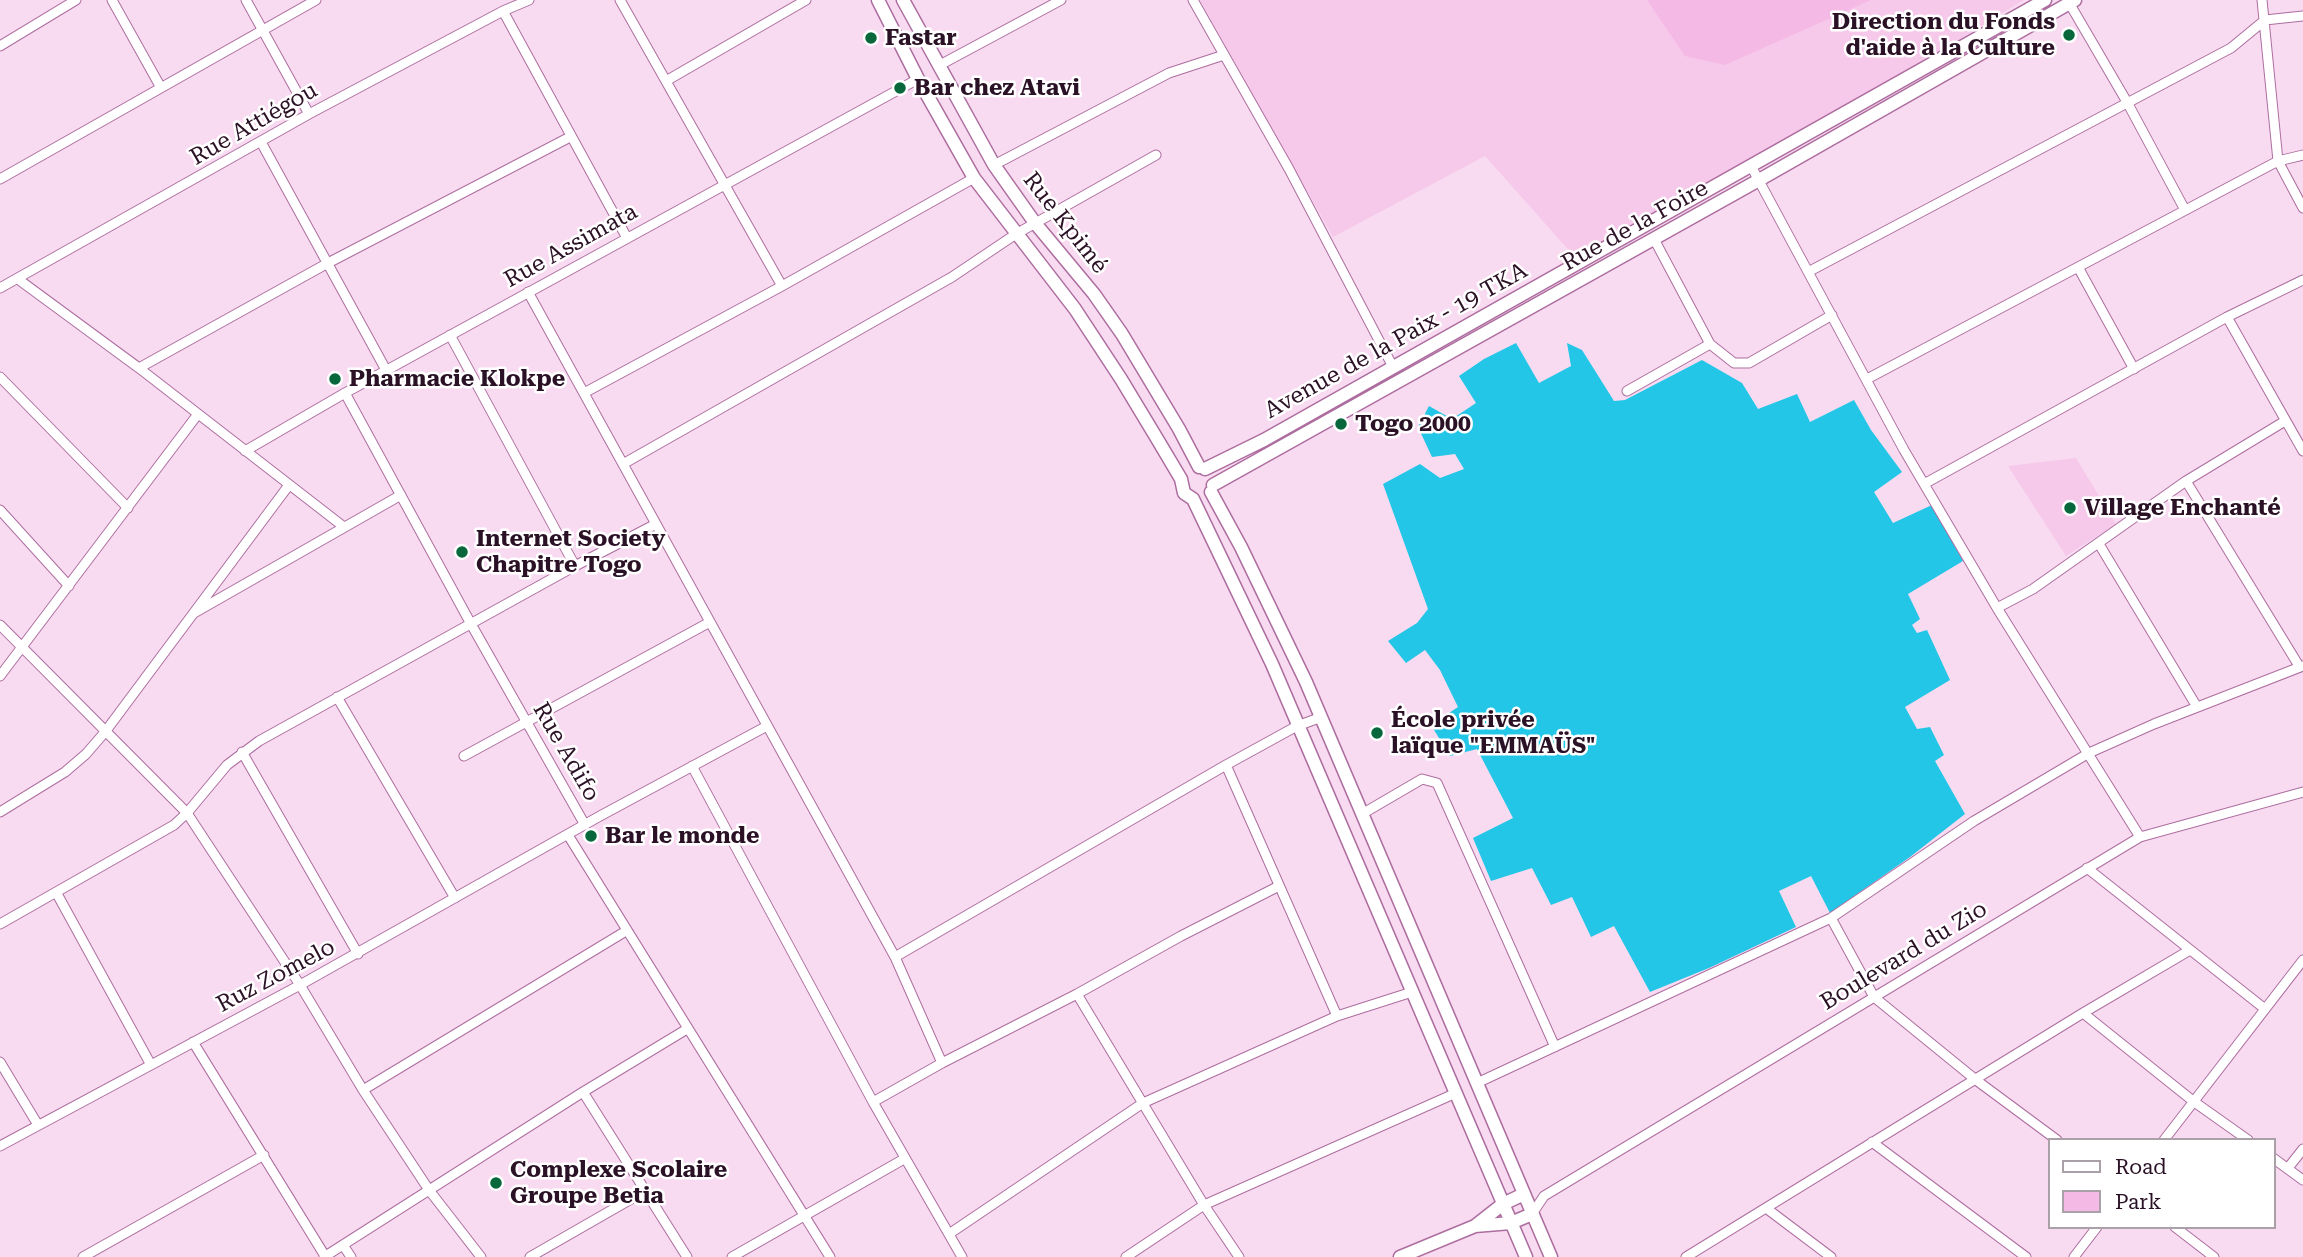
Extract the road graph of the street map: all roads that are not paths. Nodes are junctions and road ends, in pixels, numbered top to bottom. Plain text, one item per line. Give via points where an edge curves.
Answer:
1 (76, 0) edge
2 (112, 0) edge
3 (246, 0) edge
4 (316, 0) edge
5 (529, 0) edge
6 (620, 0) edge
7 (806, 0) edge
8 (878, 0) edge
9 (904, 0) edge
10 (1061, 0) edge
11 (1193, 0) edge
12 (2045, 0) edge
13 (2262, 0) edge
14 (2070, 1) edge
15 (503, 11) junction
16 (2303, 16) edge
17 (2265, 20) junction
18 (264, 31) junction
19 (0, 46) edge
20 (1224, 55) junction
21 (938, 66) junction
22 (918, 79) junction
23 (666, 81) junction
24 (160, 86) junction
25 (2127, 102) junction
26 (309, 114) junction
27 (570, 136) junction
28 (261, 142) junction
29 (1156, 155) dead end
30 (2303, 155) edge
31 (2278, 160) junction
32 (994, 165) junction
33 (1751, 166) junction
34 (974, 178) junction
35 (0, 179) edge
36 (1759, 180) junction
37 (724, 183) junction
38 (2303, 208) edge
39 (2185, 210) junction
40 (1035, 223) junction
41 (1016, 234) junction
42 (627, 238) junction
43 (1654, 239) junction
44 (328, 263) junction
45 (2078, 267) junction
46 (1808, 272) junction
47 (18, 279) junction
48 (2303, 281) edge
49 (782, 286) junction
50 (0, 288) edge
51 (528, 292) junction
52 (1832, 315) junction
53 (2227, 317) junction
54 (450, 335) junction
55 (1710, 344) junction
56 (1392, 367) junction
57 (139, 369) junction
58 (2134, 369) junction
59 (386, 370) junction
60 (0, 377) edge
61 (1867, 379) junction
62 (1627, 391) dead end
63 (345, 393) junction
64 (584, 393) junction
65 (198, 414) junction
66 (2285, 421) junction
67 (245, 451) junction
68 (2303, 451) edge
69 (623, 464) junction
70 (1202, 468) junction
71 (1181, 480) junction
72 (2186, 481) junction
73 (1924, 484) junction
74 (289, 485) junction
75 (1212, 489) junction
76 (401, 495) junction
77 (1192, 499) junction
78 (128, 508) junction
79 (0, 510) edge
80 (656, 524) junction
81 (344, 527) junction
82 (2099, 544) junction
83 (575, 566) junction
84 (69, 586) junction
85 (1997, 608) junction
86 (189, 616) junction
87 (710, 622) junction
88 (471, 624) junction
89 (0, 625) edge
90 (22, 647) junction
91 (2301, 666) edge
92 (0, 676) edge
93 (337, 697) junction
94 (2197, 707) junction
95 (1319, 718) junction
96 (526, 722) junction
97 (767, 726) junction
98 (1297, 726) junction
99 (105, 732) junction
100 (242, 752) junction
101 (2089, 753) junction
102 (464, 756) dead end
103 (1226, 765) junction
104 (692, 766) junction
105 (2303, 792) edge
106 (0, 812) edge
107 (187, 814) junction
108 (1362, 814) junction
109 (585, 825) junction
110 (568, 835) junction
111 (2140, 837) junction
112 (2087, 868) junction
113 (1279, 886) junction
114 (56, 892) junction
115 (455, 898) junction
116 (1831, 918) junction
117 (0, 924) edge
118 (626, 931) junction
119 (2190, 950) junction
120 (358, 954) junction
121 (895, 957) junction
122 (2303, 960) edge
123 (300, 985) junction
124 (1412, 992) junction
125 (1077, 994) junction
126 (1874, 997) junction
127 (2265, 1009) junction
128 (2083, 1013) junction
129 (1337, 1016) junction
130 (687, 1029) junction
131 (193, 1042) junction
132 (1555, 1048) junction
133 (0, 1062) edge
134 (942, 1063) junction
135 (150, 1065) junction
136 (1976, 1080) junction
137 (1477, 1083) junction
138 (363, 1090) junction
139 (583, 1093) junction
140 (1456, 1093) junction
141 (2193, 1101) junction
142 (873, 1102) junction
143 (1143, 1103) junction
144 (38, 1125) junction
145 (2054, 1138) edge
146 (2165, 1138) edge
147 (2245, 1138) edge
148 (1872, 1142) junction
149 (0, 1146) edge
150 (2303, 1149) edge
151 (264, 1155) junction
152 (904, 1159) junction
153 (2275, 1159) edge
154 (2288, 1168) junction
155 (2303, 1180) edge
156 (429, 1190) junction
157 (645, 1191) junction
158 (1524, 1194) junction
159 (1544, 1196) junction
160 (1503, 1204) junction
161 (1204, 1205) junction
162 (1766, 1208) junction
163 (1532, 1214) junction
164 (804, 1217) junction
165 (1511, 1223) junction
166 (1475, 1226) junction
167 (2095, 1229) edge
168 (2178, 1229) edge
169 (949, 1234) junction
170 (342, 1245) junction
171 (83, 1257) edge
172 (325, 1257) edge
173 (351, 1257) edge
174 (481, 1257) edge
175 (530, 1257) edge
176 (687, 1257) edge
177 (732, 1257) edge
178 (830, 1257) edge
179 (962, 1257) edge
180 (1126, 1257) edge
181 (1240, 1257) edge
182 (1400, 1257) edge
183 (1526, 1257) edge
184 (1551, 1257) edge
185 (1686, 1257) edge
186 (1830, 1257) edge
187 (2026, 1257) edge
188 (2074, 1257) edge
189 (2214, 1257) edge

1 - 19 street
2 - 24 street
3 - 18 street
4 - 18 street
5 - 15 street, Rue Attiégou
6 - 23 street
7 - 23 street
8 - 22 main road
9 - 21 main road, Rue Kpimé
10 - 21 street
11 - 20 street
12 - 33 main road, Avenue de la Paix - 19 TKA
13 - 17 street
14 - 25 street
14 - 36 main road, Rue de la Foire
15 - 26 street, Rue Attiégou
15 - 27 street
16 - 17 street
17 - 25 street via 2231,48
17 - 31 street
18 - 24 street
18 - 26 street
20 - 32 street via 1169,73
20 - 56 street
21 - 32 main road, Rue Kpimé
22 - 34 main road
22 - 37 street, Rue Assimata
23 - 37 street
24 - 35 street
25 - 39 street
25 - 46 street
26 - 28 street, Rue Attiégou
27 - 42 street
27 - 44 street
28 - 44 street
28 - 47 street, Rue Attiégou
29 - 40 street
30 - 31 street
31 - 38 street
31 - 39 street
32 - 40 main road, Rue Kpimé
33 - 36 street
33 - 56 main road, Avenue de la Paix - 19 TKA
34 - 41 main road
34 - 49 street
36 - 43 main road, Rue de la Foire
36 - 46 street
37 - 42 street, Rue Assimata
37 - 49 street
39 - 45 street
40 - 41 street
40 - 70 main road, Rue Kpimé via 1122,334
41 - 69 street via 952,277
41 - 71 main road via 1087,327
42 - 51 street, Rue Assimata
43 - 55 street
43 - 75 main road, Rue de la Foire
44 - 57 street
44 - 59 street
45 - 58 street
45 - 61 street
46 - 52 street
47 - 50 street, Rue Attiégou
47 - 57 street
48 - 53 street
49 - 64 street
51 - 54 street, Rue Assimata
51 - 64 street
52 - 55 street via 1749,363 1734,363
52 - 61 street
53 - 58 street
53 - 66 street
54 - 59 street, Rue Assimata
54 - 83 street
55 - 62 street
56 - 70 main road, Avenue de la Paix - 19 TKA via 1250,447
57 - 65 street
58 - 73 street
59 - 63 street, Rue Assimata
60 - 78 street
61 - 73 street
63 - 67 street, Rue Assimata
63 - 76 street, Rue Adifo
64 - 69 street
65 - 67 street
65 - 78 street
66 - 68 street
66 - 72 street
67 - 74 street
69 - 80 street
70 - 71 main road via 1188,470
70 - 75 main road via 1212,478
71 - 77 main road via 1184,493
72 - 82 street
72 - 91 street
73 - 85 street
74 - 81 street
74 - 86 street
75 - 77 main road via 1203,499
75 - 95 main road via 1294,655
76 - 81 street
76 - 88 street, Rue Adifo
77 - 98 main road via 1272,663
78 - 84 street
79 - 84 street
80 - 83 street
80 - 87 street
81 - 86 street
82 - 85 street
82 - 94 street
83 - 88 street
84 - 90 street
85 - 101 street
86 - 99 street
87 - 96 street
87 - 97 street
88 - 93 street
88 - 96 street, Rue Adifo
89 - 90 street
90 - 92 street
90 - 99 street
91 - 94 street
93 - 100 street
93 - 115 street
94 - 101 street
95 - 98 street
95 - 108 main road
96 - 102 street
96 - 109 street, Rue Adifo
97 - 104 street
97 - 121 street
98 - 103 street
98 - 124 main road
99 - 106 street via 65,772
99 - 107 street
100 - 107 street
100 - 120 street
101 - 111 street
101 - 116 street via 1991,810
103 - 113 street
103 - 121 street
104 - 109 street
104 - 142 street
105 - 111 street, Boulevard du Zio
107 - 114 street
107 - 123 street
108 - 132 street via 1422,779 1437,783
108 - 137 main road
109 - 110 street, Rue Adifo
110 - 115 street, Ruz Zomelo
110 - 118 street, Rue Adifo
111 - 112 street, Boulevard du Zio
112 - 119 street
112 - 126 street, Boulevard du Zio
113 - 125 street
113 - 129 street
114 - 117 street
114 - 135 street
115 - 120 street, Ruz Zomelo
116 - 126 street
116 - 132 street
118 - 130 street, Rue Adifo
118 - 138 street
119 - 127 street
119 - 128 street
120 - 123 street, Ruz Zomelo
121 - 134 street
122 - 127 street
123 - 131 street, Ruz Zomelo
123 - 138 street
124 - 129 street
124 - 140 main road
125 - 134 street
125 - 143 street
126 - 136 street
126 - 159 street, Boulevard du Zio
127 - 141 street
128 - 136 street
128 - 141 street
129 - 143 street
130 - 139 street
130 - 164 street, Rue Adifo
131 - 135 street, Ruz Zomelo
131 - 151 street
132 - 137 street
133 - 144 street
134 - 142 street
135 - 144 street, Ruz Zomelo
136 - 145 street
136 - 148 street
137 - 158 main road
138 - 156 street
139 - 156 street
139 - 157 street
140 - 160 main road
140 - 161 street
141 - 146 street
141 - 147 street
142 - 152 street
143 - 161 street
143 - 169 street
144 - 149 street, Ruz Zomelo
148 - 162 street
148 - 187 street
150 - 154 street
151 - 171 street
151 - 172 street
152 - 164 street
152 - 169 street
153 - 154 street
154 - 155 street
156 - 170 street
156 - 174 street
157 - 175 street
157 - 176 street
158 - 159 street
158 - 160 main road
158 - 163 main road
159 - 163 street, Boulevard du Zio
160 - 165 main road
160 - 166 main road
161 - 180 street
161 - 181 street
162 - 185 street
162 - 186 street
163 - 165 main road
163 - 184 main road
164 - 177 street
164 - 178 street, Rue Adifo
165 - 166 main road
165 - 183 main road
166 - 182 main road
167 - 188 street
168 - 189 street
169 - 179 street
170 - 172 street
170 - 173 street

